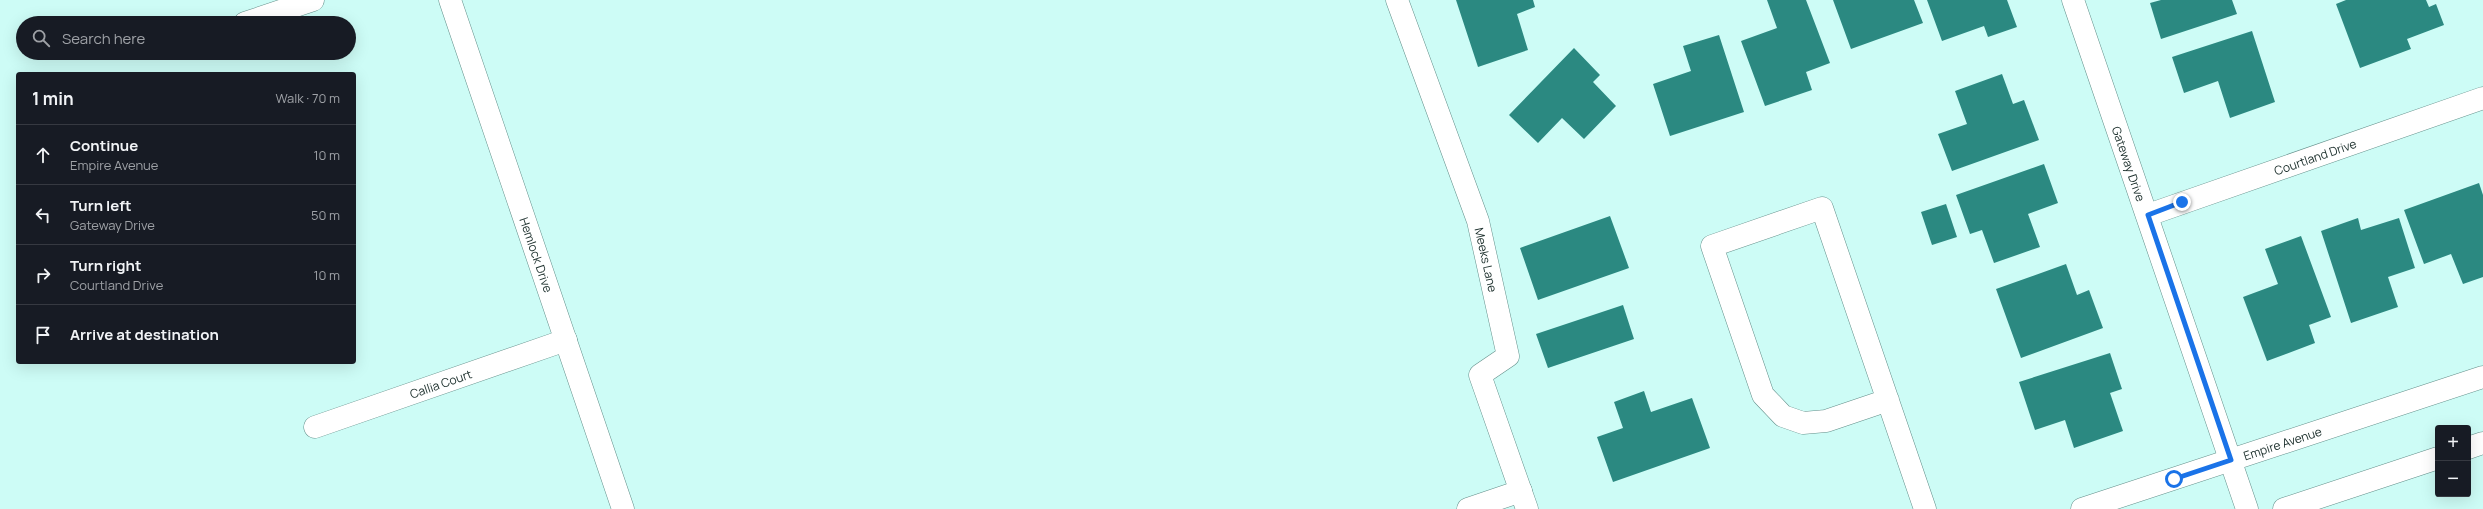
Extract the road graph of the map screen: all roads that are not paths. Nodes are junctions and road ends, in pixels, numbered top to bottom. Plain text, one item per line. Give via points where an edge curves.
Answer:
1 (313, 0) edge
2 (450, 0) edge
3 (1397, 0) edge
4 (2073, 0) edge
5 (266, 16) edge
6 (2483, 98) edge
7 (2148, 215) junction
8 (566, 340) junction
9 (2483, 377) edge
10 (1888, 400) junction
11 (315, 427) dead end
12 (2483, 443) edge
13 (2471, 447) edge
14 (2435, 459) edge
15 (2231, 460) junction
16 (1524, 500) edge
17 (624, 509) edge
18 (1468, 509) edge
19 (1925, 509) edge
20 (2082, 509) edge
21 (2247, 509) edge
22 (2284, 509) edge

1 - 5 street
2 - 8 street, Hemlock Drive
3 - 16 street, Meeks Lane via 1478,221 1508,356 1480,375
4 - 7 street, Gateway Drive
6 - 7 street, Courtland Drive
7 - 15 street, Gateway Drive
8 - 11 street, Callia Court
8 - 17 street, Hemlock Drive
9 - 15 street, Empire Avenue
10 - 10 street via 1822,208 1712,246 1763,395 1783,416 1803,423 1826,421
10 - 19 street
12 - 13 street
14 - 22 street
15 - 20 street, Empire Avenue
15 - 21 street, Gateway Drive
16 - 18 street

